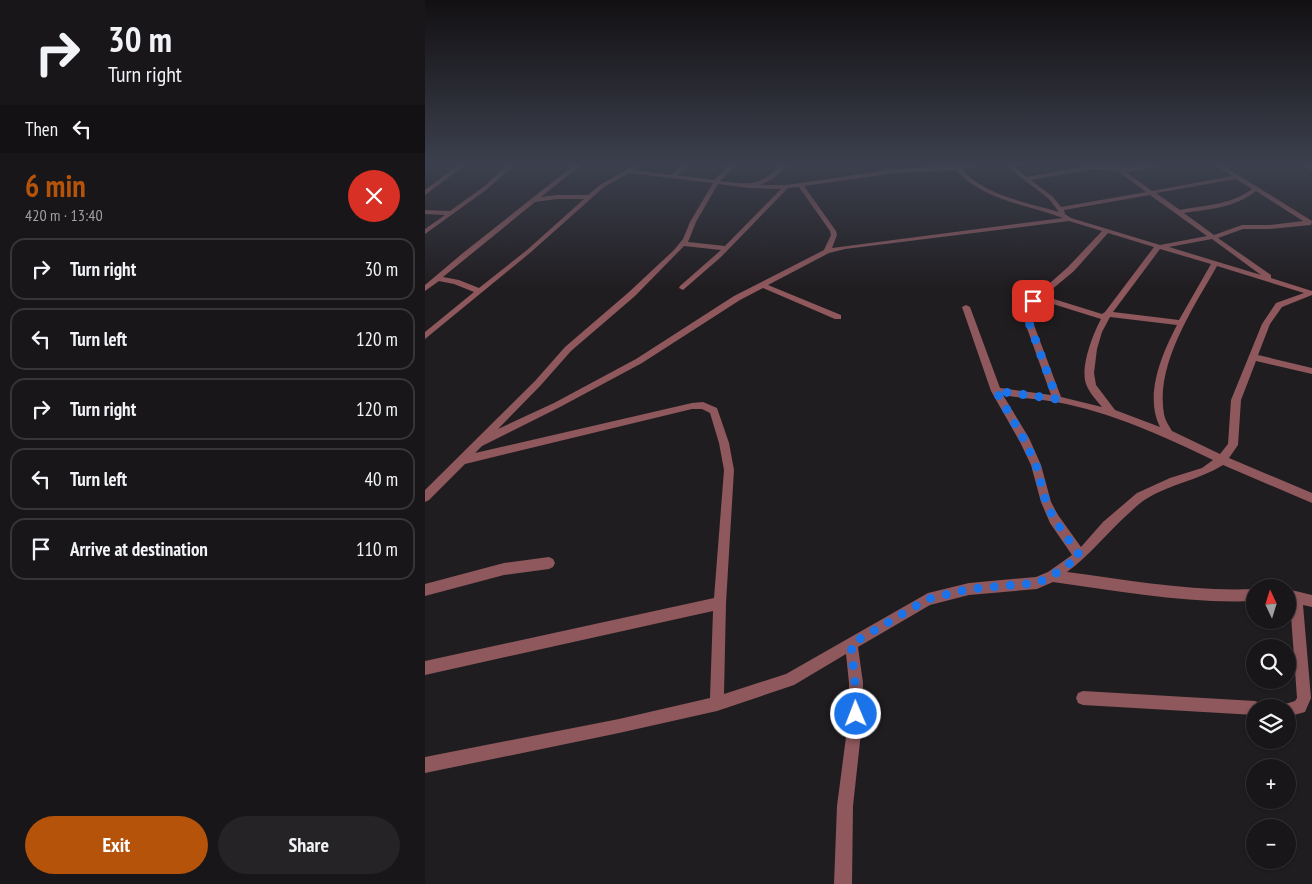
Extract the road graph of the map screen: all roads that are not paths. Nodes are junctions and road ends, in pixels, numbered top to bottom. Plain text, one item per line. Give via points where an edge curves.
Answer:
1 (460, 206) edge
2 (526, 206) edge
3 (578, 206) edge
4 (703, 206) edge
5 (768, 206) edge
6 (815, 206) edge
7 (1034, 206) edge
8 (1059, 206) edge
9 (1076, 206) edge
10 (1173, 206) edge
11 (1211, 206) edge
12 (1283, 206) edge
13 (1061, 209) junction
14 (425, 212) edge
15 (1181, 212) junction
16 (450, 213) junction
17 (1067, 217) junction
18 (1311, 223) edge
19 (1106, 231) junction
20 (425, 232) edge
21 (1214, 237) junction
22 (683, 244) junction
23 (1158, 247) junction
24 (727, 248) junction
25 (827, 251) junction
26 (1215, 263) junction
27 (437, 278) junction
28 (1276, 282) junction
29 (763, 285) junction
30 (425, 288) edge
31 (683, 288) dead end
32 (479, 291) junction
33 (1312, 293) edge
34 (1038, 297) junction
35 (966, 307) dead end
36 (1105, 316) junction
37 (838, 317) dead end
38 (1182, 323) junction
39 (425, 336) edge
40 (1252, 357) junction
41 (1312, 371) edge
42 (996, 391) junction
43 (1057, 399) junction
44 (1112, 413) junction
45 (1168, 434) junction
46 (479, 443) junction
47 (462, 460) junction
48 (1222, 460) junction
49 (425, 497) edge
50 (1312, 498) edge
51 (1080, 556) junction
52 (549, 563) dead end
53 (1052, 576) junction
54 (425, 590) edge
55 (1246, 595) edge
56 (1296, 596) edge
57 (1312, 602) edge
58 (720, 603) junction
59 (1296, 629) edge
60 (851, 644) junction
61 (425, 668) edge
62 (1083, 698) dead end
63 (717, 704) junction
64 (1246, 707) edge
65 (1296, 708) edge
66 (425, 765) edge
67 (843, 884) edge

1 - 16 street
2 - 27 street
3 - 32 street
4 - 22 street
5 - 24 street
6 - 25 street via 833,231
7 - 17 street
8 - 13 street
9 - 13 street
10 - 15 street
11 - 15 street
12 - 18 street
13 - 17 street
14 - 16 street
15 - 21 street
16 - 20 street
17 - 19 street
17 - 25 street
18 - 21 street via 1242,227
19 - 23 street
19 - 34 street via 1071,269
21 - 23 street
21 - 28 street
22 - 24 street
22 - 46 street via 632,294 568,349
23 - 26 street
23 - 36 street
24 - 31 street
25 - 29 street
26 - 28 street
26 - 38 street
27 - 30 street
27 - 32 street
28 - 33 street
29 - 37 street
29 - 46 street via 602,382
32 - 39 street
33 - 40 street via 1287,301 1273,310
34 - 36 street
34 - 43 street via 1027,307 1027,317
35 - 42 street
36 - 38 street
36 - 44 street via 1090,358 1089,378
38 - 45 street via 1160,373 1159,413
40 - 41 street
40 - 48 street via 1236,400 1233,445
42 - 43 street
42 - 51 street via 1036,465 1054,519
43 - 44 street
44 - 45 street
45 - 48 street
46 - 47 street
47 - 49 street
47 - 58 street via 692,406 710,407 722,435 729,470
48 - 50 street
48 - 51 street via 1205,471 1174,480 1141,496
51 - 53 street
52 - 54 street via 504,569
53 - 55 street via 1178,592
53 - 60 street via 1037,583 969,589 928,599
56 - 57 street
58 - 61 street
58 - 63 street
59 - 65 street via 1304,698 1300,707
60 - 63 street via 789,680
60 - 67 street via 856,714 845,806
62 - 64 street
63 - 66 street

